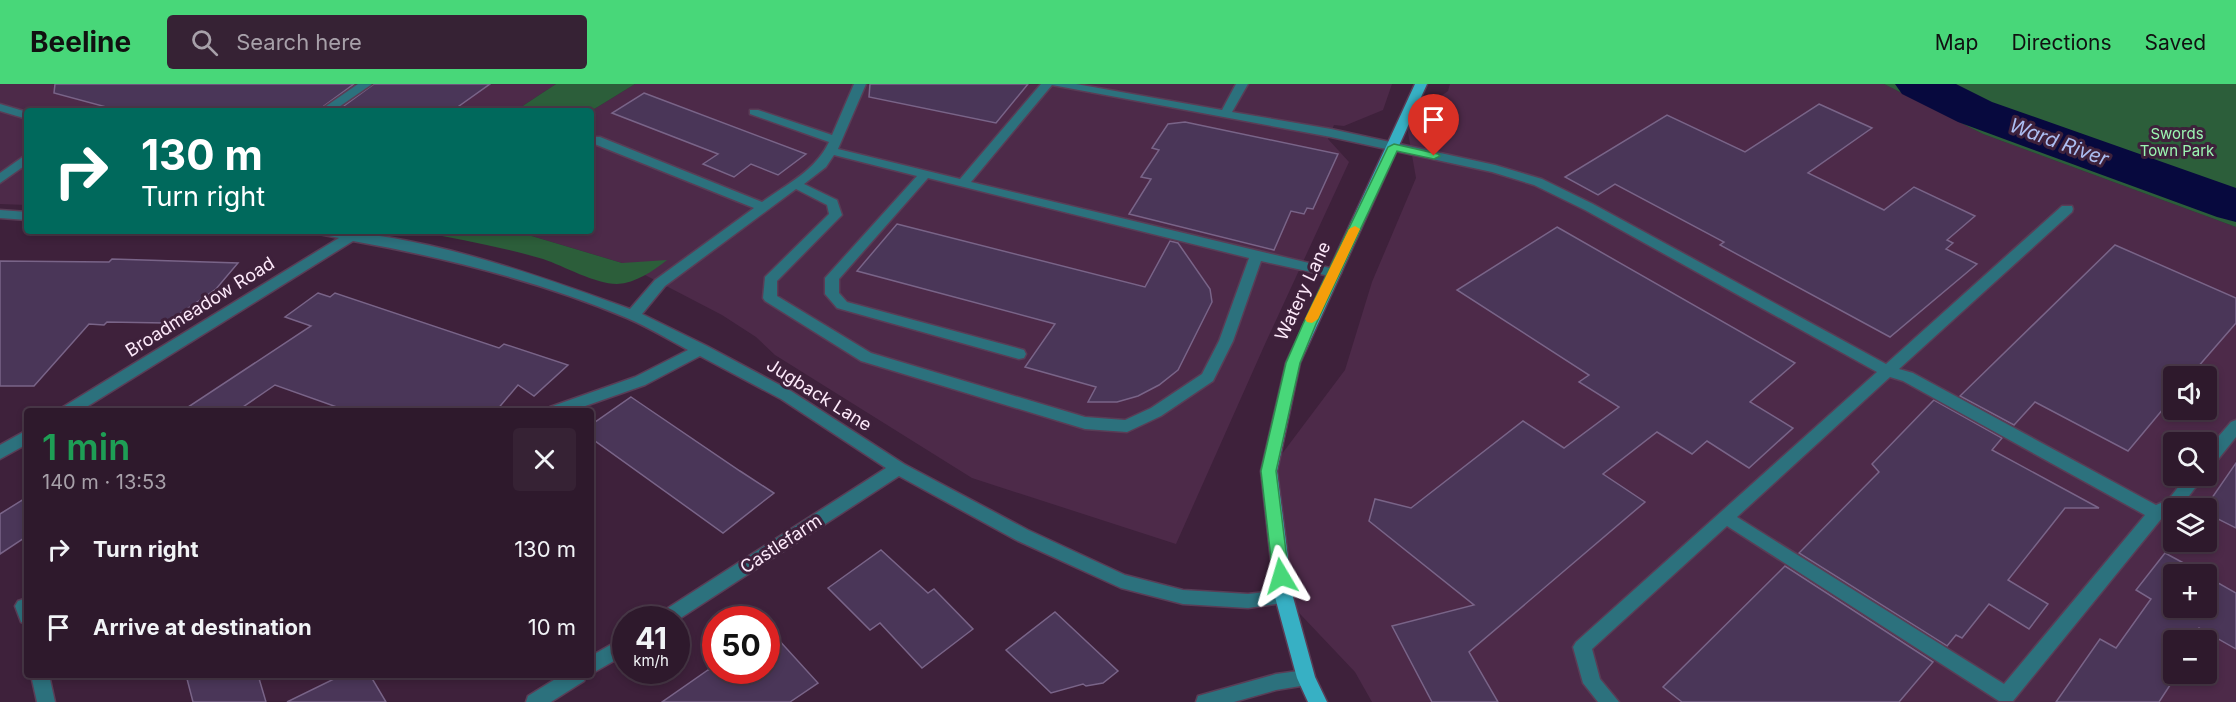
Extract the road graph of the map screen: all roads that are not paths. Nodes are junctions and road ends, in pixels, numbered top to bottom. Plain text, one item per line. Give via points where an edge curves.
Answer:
1 (366, 84) edge
2 (860, 84) edge
3 (1047, 84) edge
4 (1057, 84) edge
5 (1242, 84) edge
6 (1421, 84) edge
7 (0, 107) edge
8 (330, 108) edge
9 (754, 112) dead end
10 (1225, 114) junction
11 (24, 115) edge
12 (596, 140) dead end
13 (835, 146) junction
14 (1394, 147) junction
15 (24, 160) edge
16 (918, 174) junction
17 (0, 179) edge
18 (795, 184) junction
19 (962, 184) junction
20 (764, 207) junction
21 (2067, 209) dead end
22 (0, 214) edge
23 (24, 216) edge
24 (341, 234) edge
25 (353, 236) junction
26 (1256, 256) junction
27 (1334, 273) junction
28 (633, 315) junction
29 (702, 349) junction
30 (1019, 354) dead end
31 (1888, 371) junction
32 (73, 408) edge
33 (564, 408) edge
34 (2236, 426) edge
35 (24, 438) edge
36 (2217, 449) edge
37 (0, 453) edge
38 (898, 468) junction
39 (2188, 486) edge
40 (2156, 513) junction
41 (1725, 517) junction
42 (1284, 597) junction
43 (685, 606) edge
44 (612, 653) edge
45 (594, 664) edge
46 (41, 678) edge
47 (572, 678) edge
48 (1306, 678) junction
49 (46, 702) edge
50 (535, 702) edge
51 (1203, 702) edge
52 (1318, 702) edge
53 (1610, 702) edge

1 - 8 street
2 - 13 street
3 - 19 street
4 - 10 street
5 - 10 street
6 - 14 main road, Watery Lane
7 - 11 street
9 - 13 street
10 - 14 street
12 - 20 street
13 - 16 street
13 - 18 street via 811,177
14 - 27 main road, Watery Lane
14 - 31 street via 1538,182
15 - 17 street
16 - 19 street
16 - 30 street via 832,278 832,294 842,305
18 - 20 street
18 - 26 street via 833,203 836,215 770,280 770,298 866,357 1084,423 1127,426 1156,412 1208,377 1226,341
19 - 26 street
20 - 28 street via 660,283
21 - 31 street
22 - 23 street
24 - 25 street, Jugback Lane
25 - 28 street, Jugback Lane via 431,251 530,278
25 - 32 street, Broadmeadow Road
26 - 27 street
27 - 42 main road, Watery Lane via 1293,363 1269,471
28 - 29 street, Jugback Lane
29 - 33 street via 640,381
29 - 38 street, Jugback Lane via 786,395
31 - 40 street via 1908,377
31 - 41 street
34 - 36 street
35 - 37 street
38 - 42 street, Jugback Lane via 1022,536 1121,581 1183,597 1248,601
38 - 43 street, Castlefarm
39 - 40 street via 2174,504
40 - 41 street via 2006,695
41 - 53 street via 1582,647 1592,683
42 - 48 main road, Watery Lane
44 - 45 street
46 - 49 street
47 - 50 street
48 - 51 street
48 - 52 main road, Watery Lane

